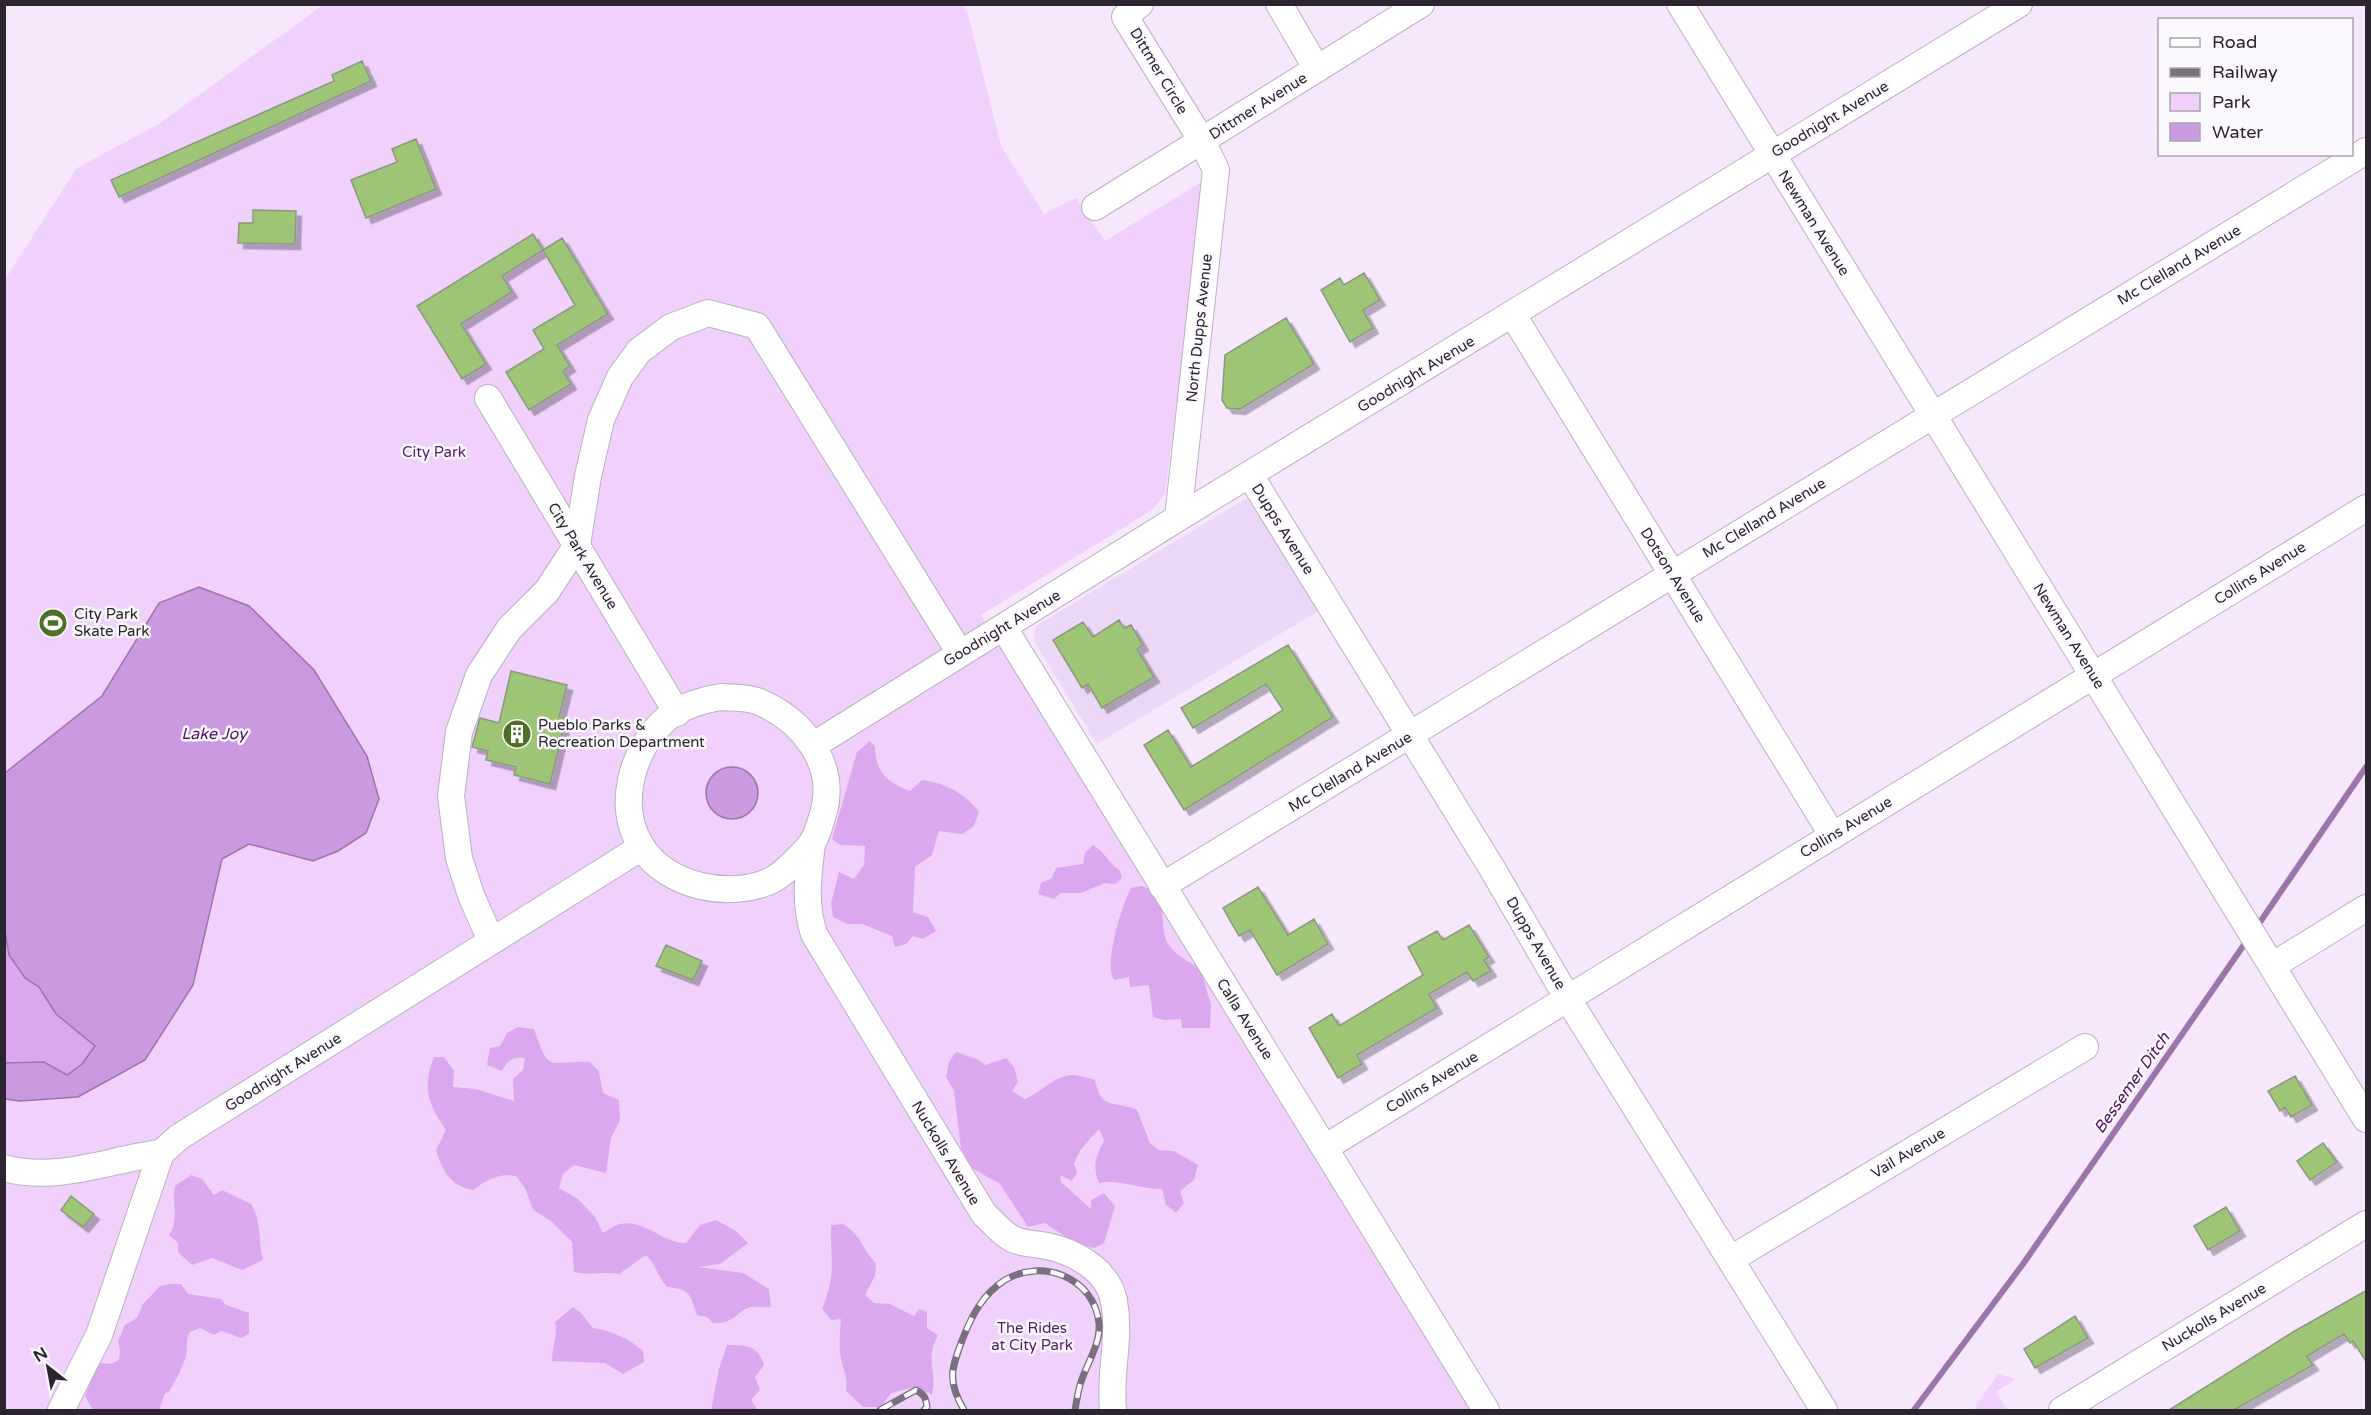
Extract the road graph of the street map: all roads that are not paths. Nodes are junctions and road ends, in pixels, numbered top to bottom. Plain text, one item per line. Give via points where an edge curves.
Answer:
1 (1140, 4) edge
2 (1279, 4) edge
3 (1421, 4) edge
4 (1680, 4) edge
5 (2019, 4) edge
6 (1317, 69) junction
7 (1202, 141) junction
8 (2367, 151) edge
9 (1772, 154) junction
10 (1095, 207) dead end
11 (1513, 315) junction
12 (488, 398) dead end
13 (1934, 416) junction
14 (1250, 475) junction
15 (2367, 507) edge
16 (1178, 518) junction
17 (577, 545) junction
18 (1672, 574) junction
19 (1004, 628) junction
20 (960, 653) junction
21 (2093, 676) junction
22 (677, 713) junction
23 (1409, 736) junction
24 (814, 745) junction
25 (1833, 836) junction
26 (812, 844) junction
27 (642, 847) junction
28 (1162, 886) junction
29 (2367, 908) edge
30 (491, 941) junction
31 (2272, 966) junction
32 (1568, 999) junction
33 (2085, 1047) dead end
34 (2367, 1119) edge
35 (1326, 1147) junction
36 (161, 1153) junction
37 (4, 1168) edge
38 (2367, 1224) edge
39 (1731, 1259) junction
40 (61, 1410) edge
41 (1113, 1410) edge
42 (1486, 1410) edge
43 (1824, 1410) edge
44 (2062, 1410) edge

1 - 7 street, Dittmer Circle via 1125,16
2 - 6 street
3 - 6 street, Dittmer Avenue
4 - 9 street, Newman Avenue
5 - 9 street, Goodnight Avenue
6 - 7 street, Dittmer Avenue
7 - 10 street, Dittmer Avenue
7 - 16 street, North Dupps Avenue via 1216,170
8 - 13 street, Mc Clelland Avenue
9 - 11 street, Goodnight Avenue
9 - 13 street, Newman Avenue
11 - 14 street, Goodnight Avenue
11 - 18 street, Dotson Avenue
12 - 17 street, City Park Avenue
13 - 18 street, Mc Clelland Avenue
13 - 21 street, Newman Avenue
14 - 16 street, Goodnight Avenue
14 - 23 street, Dupps Avenue
15 - 21 street, Collins Avenue
16 - 19 street, Goodnight Avenue
17 - 20 street via 601,420 620,377 639,351 671,327 708,313 757,326
17 - 22 street, City Park Avenue
17 - 30 street via 547,591 509,629 478,675 459,732 451,796 459,858
18 - 23 street, Mc Clelland Avenue
18 - 25 street, Dotson Avenue
19 - 20 street, Goodnight Avenue
19 - 28 street, Calla Avenue
20 - 24 street, Goodnight Avenue
21 - 25 street, Collins Avenue
21 - 31 street, Newman Avenue
22 - 24 street via 702,700 755,700 794,721
22 - 27 street via 668,717 641,749 630,782 629,801
23 - 28 street, Mc Clelland Avenue
23 - 32 street, Dupps Avenue
24 - 26 street via 826,777 828,797
25 - 32 street, Collins Avenue
26 - 27 street via 773,879 753,887 713,889 688,882 659,865
26 - 41 street, Nuckolls Avenue via 807,913 814,934 984,1214 1014,1240 1050,1246 1085,1260 1114,1298 1117,1329
27 - 30 street, Goodnight Avenue
28 - 35 street, Calla Avenue
29 - 31 street
30 - 36 street, Goodnight Avenue via 179,1137
31 - 34 street, Newman Avenue
32 - 35 street, Collins Avenue
32 - 39 street, Dupps Avenue
33 - 39 street, Vail Avenue
35 - 42 street, Calla Avenue
36 - 37 street via 81,1171 20,1173
36 - 40 street via 99,1335
38 - 44 street, Nuckolls Avenue
39 - 43 street, Dupps Avenue

